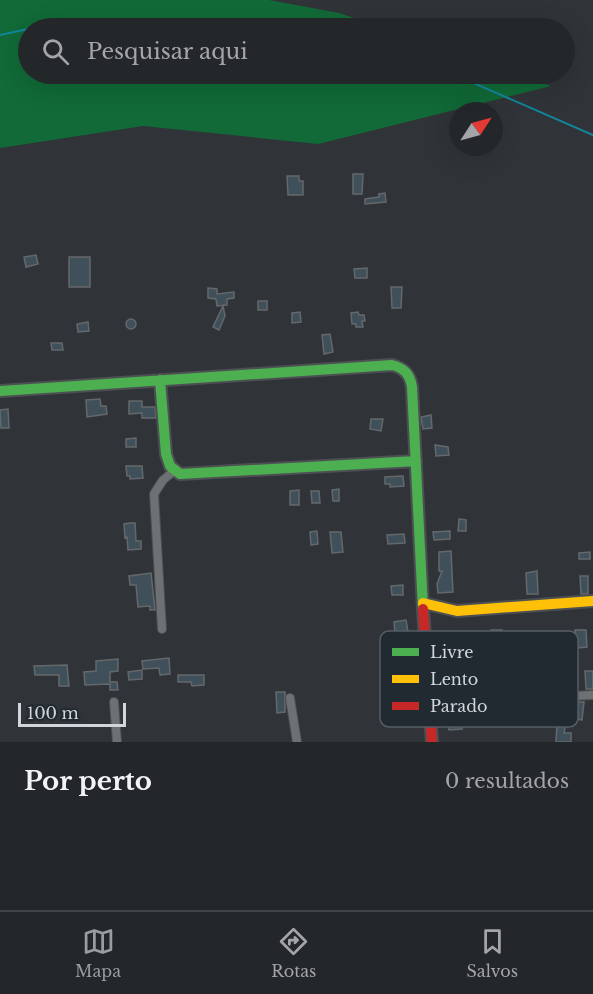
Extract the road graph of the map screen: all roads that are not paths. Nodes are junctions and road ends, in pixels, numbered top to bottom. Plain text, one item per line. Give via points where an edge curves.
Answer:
1 (160, 380) junction
2 (0, 391) edge
3 (416, 461) junction
4 (174, 471) junction
5 (593, 602) edge
6 (423, 603) junction
7 (162, 629) dead end
8 (424, 631) edge
9 (290, 698) dead end
10 (114, 702) dead end
11 (430, 727) edge
12 (117, 742) edge
13 (297, 742) edge
14 (432, 742) edge

1 - 2 street
1 - 3 street via 401,367 411,380
1 - 4 street via 166,454
3 - 4 street via 188,475
3 - 6 street
4 - 7 street via 154,494
5 - 6 street via 457,611
6 - 8 street
9 - 13 street
10 - 12 street
11 - 14 street

